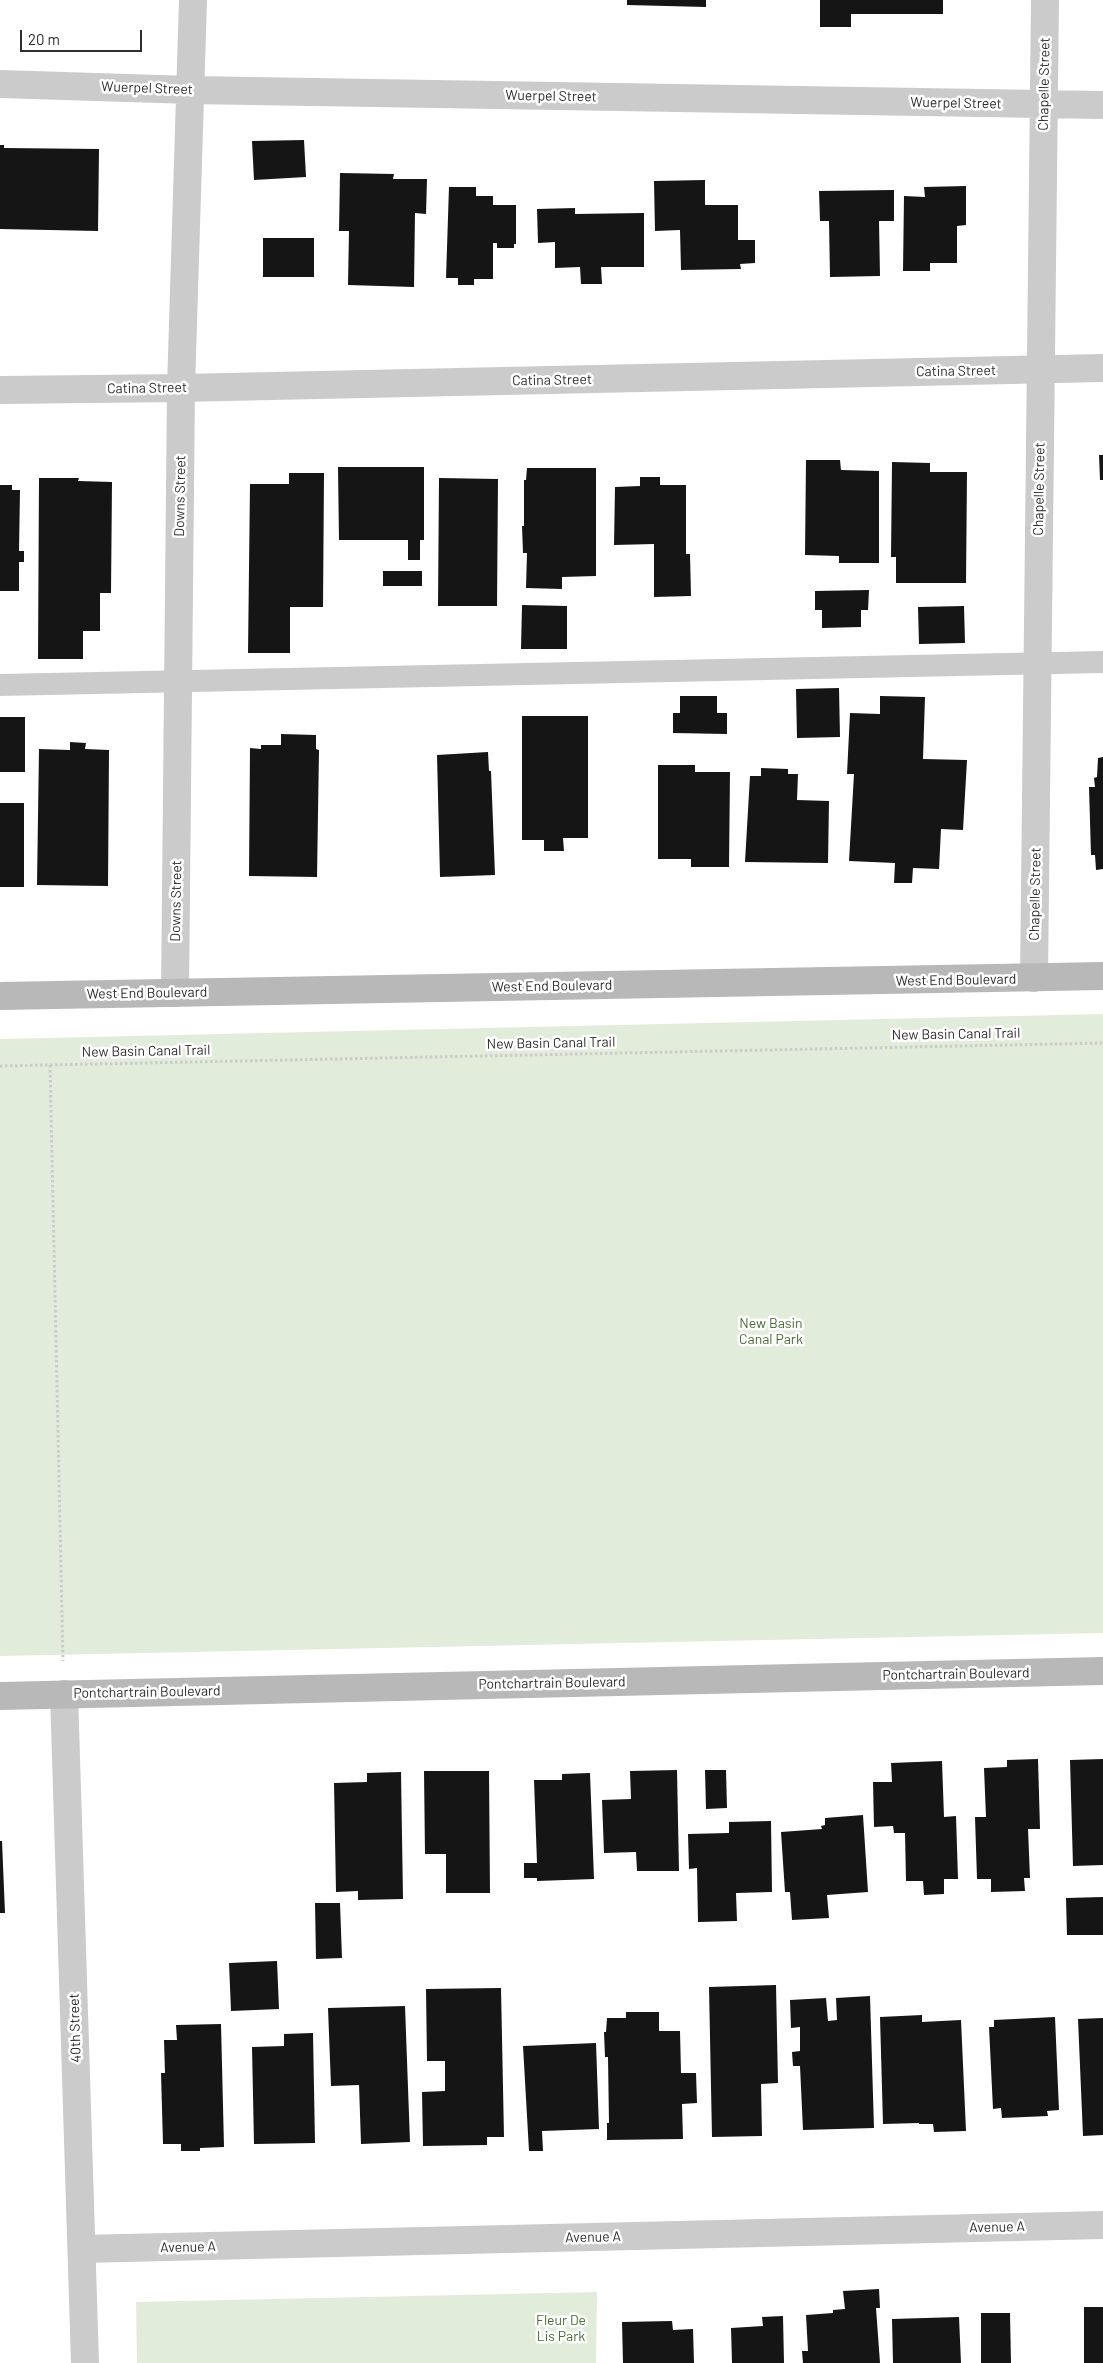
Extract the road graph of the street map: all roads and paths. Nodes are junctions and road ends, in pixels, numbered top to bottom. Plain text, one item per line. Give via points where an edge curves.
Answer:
1 (193, 0) edge
2 (1045, 0) edge
3 (0, 84) edge
4 (191, 90) junction
5 (1043, 104) junction
6 (1103, 105) edge
7 (1103, 368) edge
8 (1040, 370) junction
9 (181, 388) junction
10 (0, 390) edge
11 (1103, 662) edge
12 (1038, 664) junction
13 (178, 680) junction
14 (0, 684) edge
15 (1103, 976) edge
16 (1034, 978) junction
17 (175, 993) junction
18 (0, 996) edge
19 (1103, 1042) edge
20 (50, 1064) junction
21 (0, 1066) edge
22 (1103, 1671) edge
23 (64, 1694) junction
24 (0, 1696) edge
25 (1103, 2225) edge
26 (82, 2249) junction
27 (85, 2363) edge

1 - 4 street, Downs Street
2 - 5 street, Chapelle Street
3 - 4 street, Wuerpel Street
4 - 5 street, Wuerpel Street
4 - 9 street, Downs Street
5 - 6 street, Wuerpel Street
5 - 8 street, Chapelle Street
7 - 8 street, Catina Street
8 - 9 street, Catina Street
8 - 12 street, Chapelle Street
9 - 10 street, Catina Street
9 - 13 street, Downs Street
11 - 12 lane
12 - 13 lane
12 - 16 street, Chapelle Street
13 - 14 lane
13 - 17 street, Downs Street
15 - 16 main road, West End Boulevard
16 - 17 main road, West End Boulevard
17 - 18 main road, West End Boulevard
19 - 20 path, New Basin Canal Trail
20 - 21 path, New Basin Canal Trail
20 - 23 path
22 - 23 main road, Pontchartrain Boulevard
23 - 24 main road, Pontchartrain Boulevard
23 - 26 street, 40th Street
25 - 26 street, Avenue A
26 - 27 street, 40th Street

